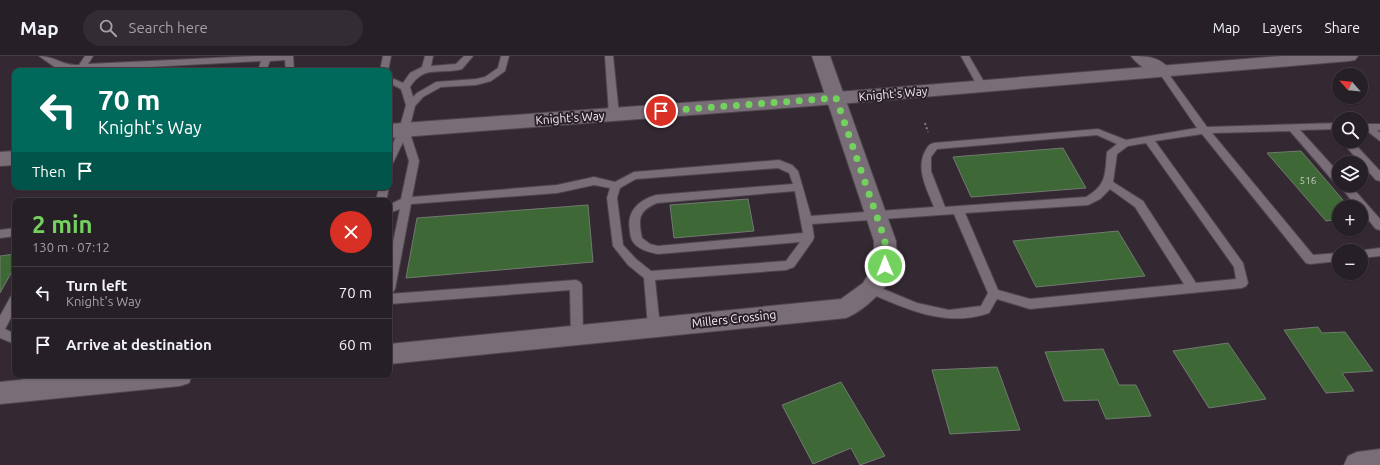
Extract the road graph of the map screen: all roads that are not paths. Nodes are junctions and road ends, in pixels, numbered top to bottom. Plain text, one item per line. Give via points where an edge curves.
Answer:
1 (43, 56) edge
2 (89, 56) edge
3 (288, 56) edge
4 (387, 56) edge
5 (429, 56) edge
6 (469, 56) edge
7 (505, 56) edge
8 (609, 56) edge
9 (615, 56) edge
10 (821, 56) edge
11 (965, 56) edge
12 (1140, 56) edge
13 (1348, 56) edge
14 (267, 58) junction
15 (1158, 64) edge
16 (82, 68) junction
17 (263, 68) edge
18 (291, 68) edge
19 (385, 68) edge
20 (426, 70) junction
21 (392, 81) edge
22 (982, 86) junction
23 (406, 87) junction
24 (836, 98) junction
25 (411, 105) junction
26 (614, 114) junction
27 (1332, 126) edge
28 (1292, 127) junction
29 (1368, 127) edge
30 (1380, 127) edge
31 (1204, 130) junction
32 (1368, 130) edge
33 (397, 131) edge
34 (1380, 138) edge
35 (1148, 139) junction
36 (1125, 143) junction
37 (1353, 148) edge
38 (392, 152) edge
39 (12, 158) edge
40 (0, 159) edge
41 (1332, 172) edge
42 (1380, 177) edge
43 (1109, 184) junction
44 (616, 186) junction
45 (798, 186) junction
46 (1350, 192) edge
47 (406, 201) junction
48 (392, 208) edge
49 (958, 210) junction
50 (941, 211) junction
51 (876, 215) junction
52 (807, 220) junction
53 (1380, 226) edge
54 (12, 232) edge
55 (0, 234) edge
56 (809, 236) junction
57 (1380, 252) edge
58 (1368, 253) edge
59 (1332, 257) edge
60 (392, 273) edge
61 (649, 276) junction
62 (1192, 287) junction
63 (871, 289) junction
64 (994, 293) junction
65 (392, 299) edge
66 (12, 305) edge
67 (0, 327) edge
68 (654, 327) junction
69 (0, 332) edge
70 (577, 335) junction
71 (12, 339) edge
72 (392, 354) edge
73 (136, 378) edge
74 (18, 386) edge
75 (1380, 462) edge
76 (1357, 465) edge

1 - 16 lane via 59,66
2 - 16 lane
3 - 14 lane
3 - 18 lane
4 - 19 lane
5 - 20 lane
6 - 20 lane via 459,67
7 - 25 lane via 502,69 488,79 439,84 420,95
8 - 9 lane
8 - 26 lane
10 - 24 main road, Millers Crossing
11 - 22 lane
12 - 15 main road
13 - 15 main road, Knight's Way
14 - 16 lane
14 - 17 lane
15 - 22 main road, Knight's Way
15 - 31 lane
20 - 23 lane via 413,75
21 - 23 lane
22 - 24 main road, Knight's Way
23 - 25 lane
24 - 26 main road, Knight's Way
24 - 51 main road, Millers Crossing
25 - 33 lane
26 - 33 main road, Knight's Way
27 - 28 lane
28 - 31 lane
28 - 41 lane
29 - 30 lane
31 - 35 lane
31 - 59 lane via 1310,260
32 - 34 lane
33 - 38 lane
33 - 47 lane via 414,161
35 - 36 lane
35 - 62 lane via 1238,266 1242,283
36 - 43 lane via 1112,152
36 - 50 lane via 1098,132 934,146 926,157 926,171
37 - 42 lane
39 - 40 main road
43 - 49 lane via 1102,194 1088,202
43 - 62 lane via 1140,204
44 - 45 lane via 634,176 779,164 787,166 793,172
44 - 47 lane via 594,181 557,189
44 - 61 lane via 612,198 618,246
45 - 52 lane
45 - 56 lane via 656,199 644,204 636,212 634,226 637,240 647,247 658,250
46 - 53 lane
47 - 48 lane
47 - 60 lane
49 - 50 lane
49 - 64 lane
50 - 51 lane
51 - 52 lane
51 - 63 main road, Millers Crossing via 885,240 885,266
52 - 56 lane
54 - 55 lane
56 - 61 lane via 790,264 782,267
57 - 58 lane
61 - 68 lane
62 - 64 lane via 1030,304
63 - 64 lane via 915,307 949,315 986,310
63 - 68 main road, Millers Crossing via 846,308
65 - 70 lane via 576,285
66 - 67 lane
68 - 70 main road, Millers Crossing
69 - 71 lane
70 - 72 main road, Millers Crossing
73 - 74 main road
75 - 76 main road

